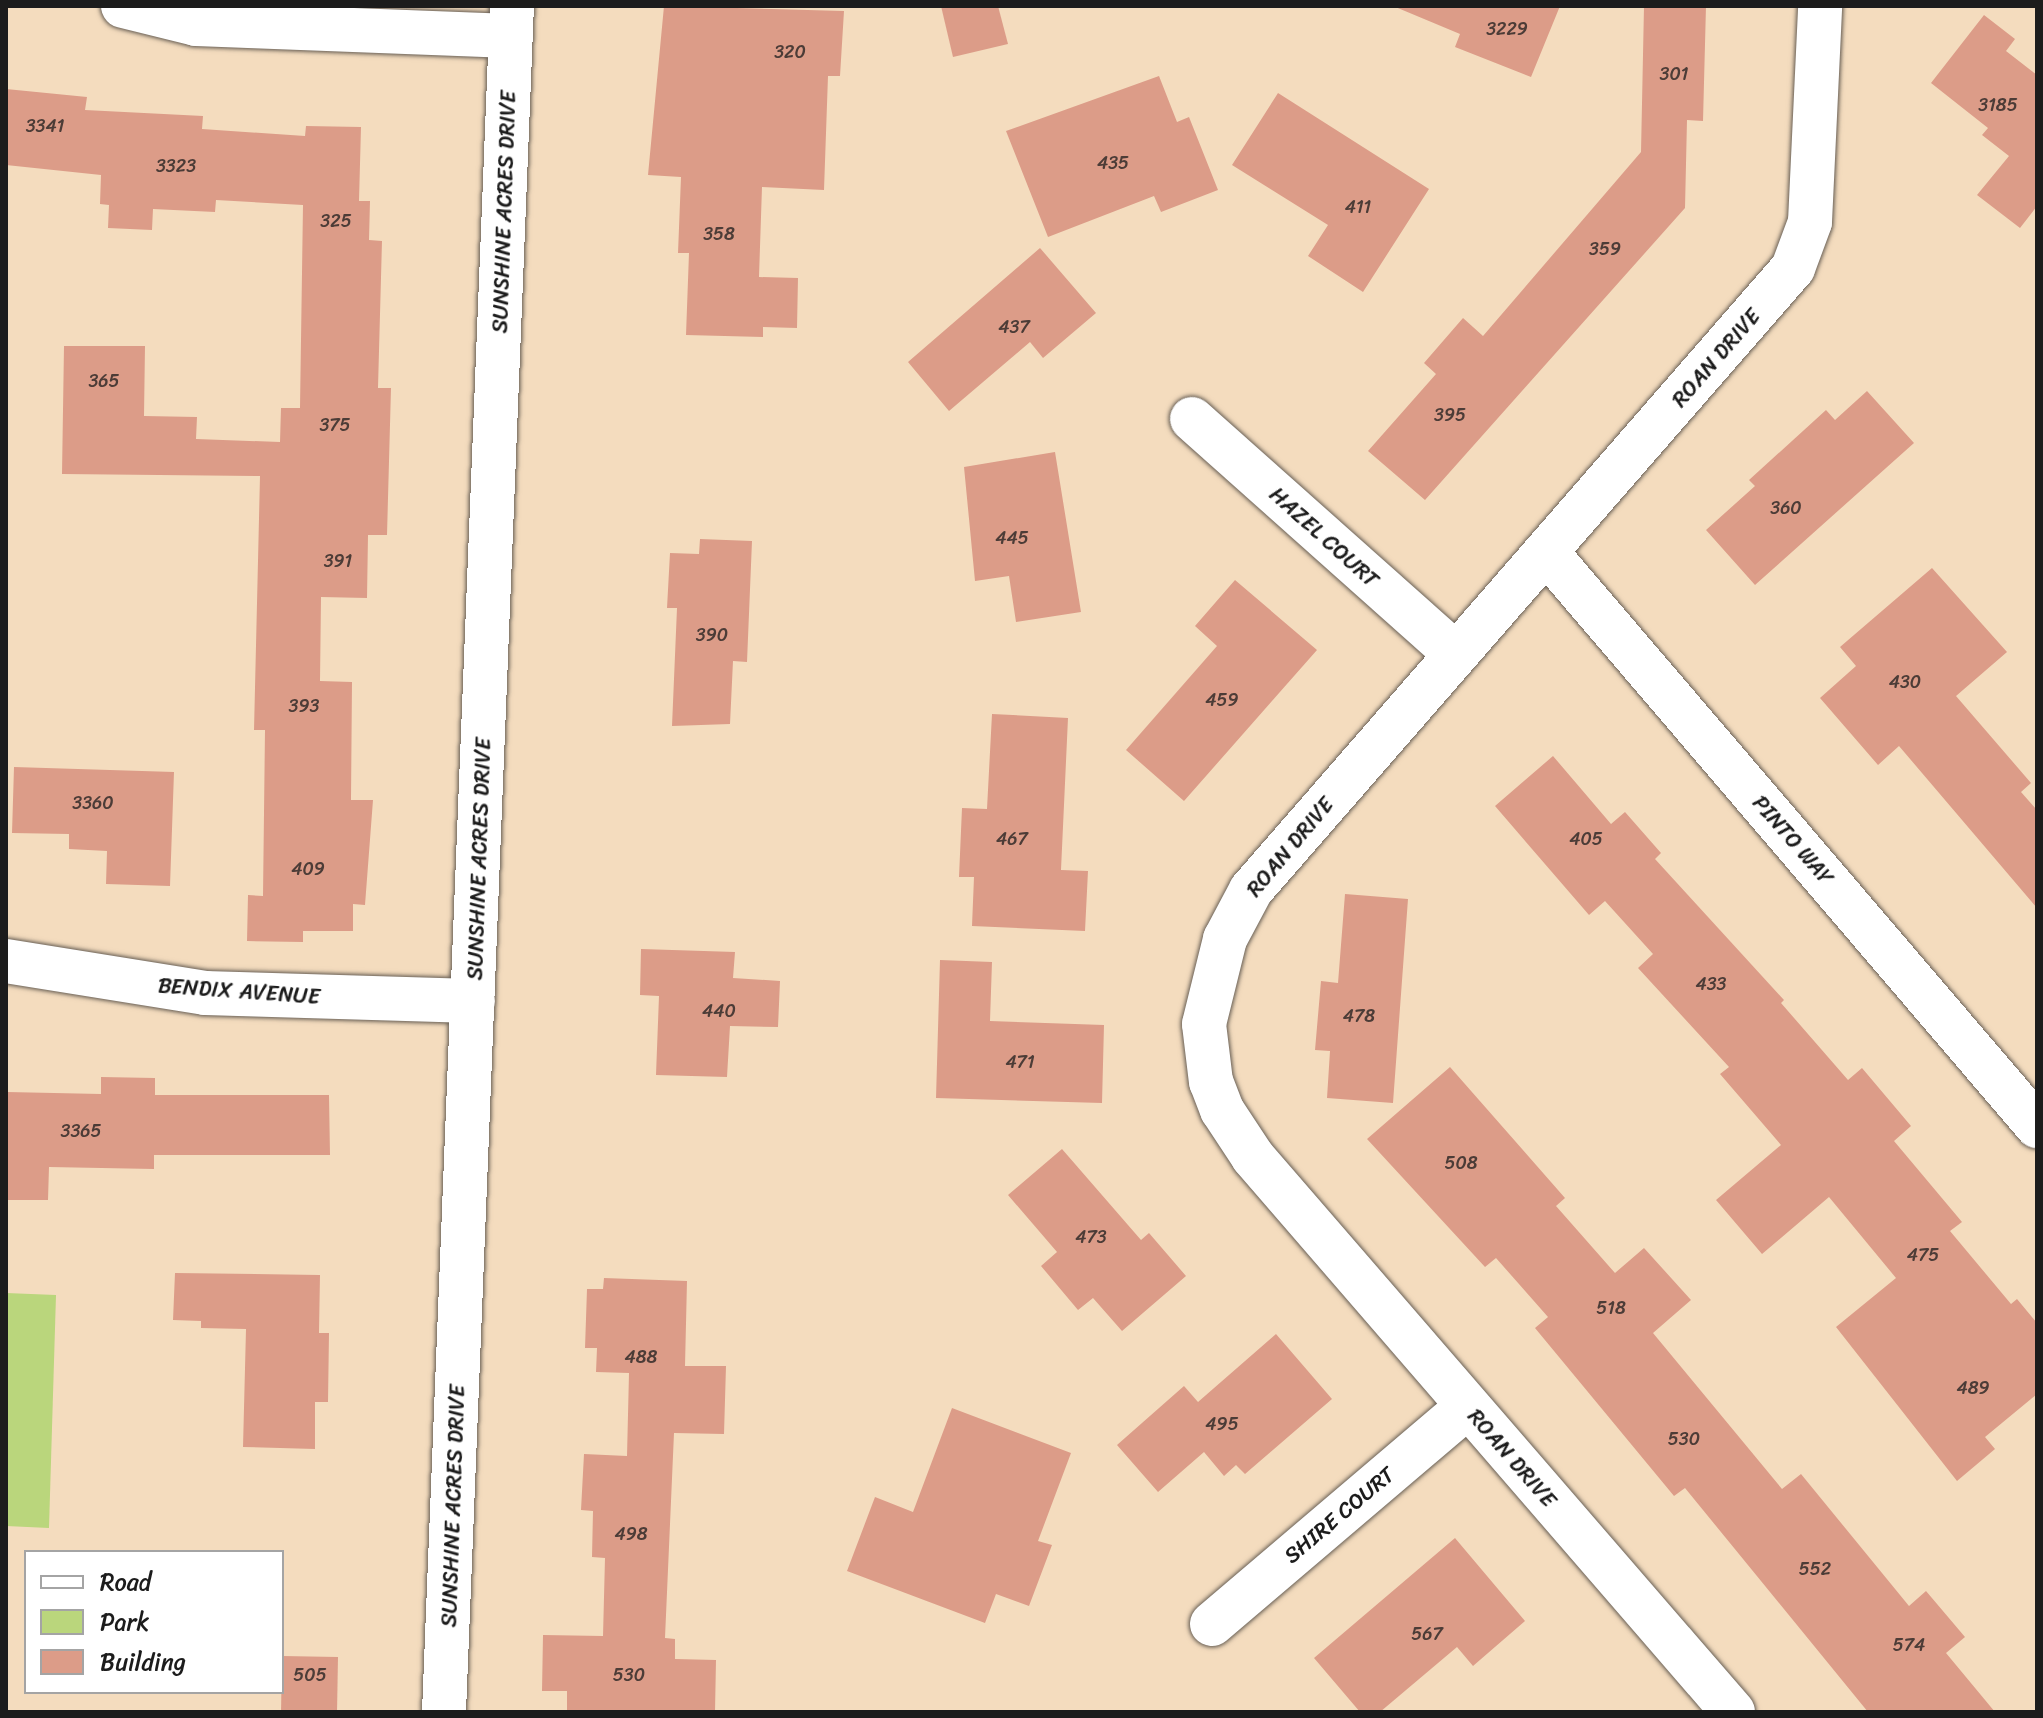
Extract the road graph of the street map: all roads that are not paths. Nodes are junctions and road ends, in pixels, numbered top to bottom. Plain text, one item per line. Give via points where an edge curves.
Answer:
1 (123, 6) edge
2 (1820, 6) edge
3 (511, 21) edge
4 (1192, 419) dead end
5 (1548, 554) junction
6 (1456, 654) junction
7 (6, 961) edge
8 (473, 1001) junction
9 (2037, 1126) edge
10 (1467, 1407) junction
11 (1212, 1624) dead end
12 (444, 1712) edge
13 (1733, 1712) edge

1 - 3 street via 196,24
2 - 5 street, ROAN DRIVE via 1805,245 1793,268
3 - 8 street, SUNSHINE ACRES DRIVE
4 - 6 street, HAZEL COURT
5 - 6 street, ROAN DRIVE
5 - 9 street, PINTO WAY
6 - 10 street, ROAN DRIVE via 1251,890 1225,939 1204,1024 1211,1082 1236,1135
7 - 8 street, BENDIX AVENUE via 205,993
8 - 12 street, SUNSHINE ACRES DRIVE
10 - 11 street, SHIRE COURT
10 - 13 street, ROAN DRIVE

